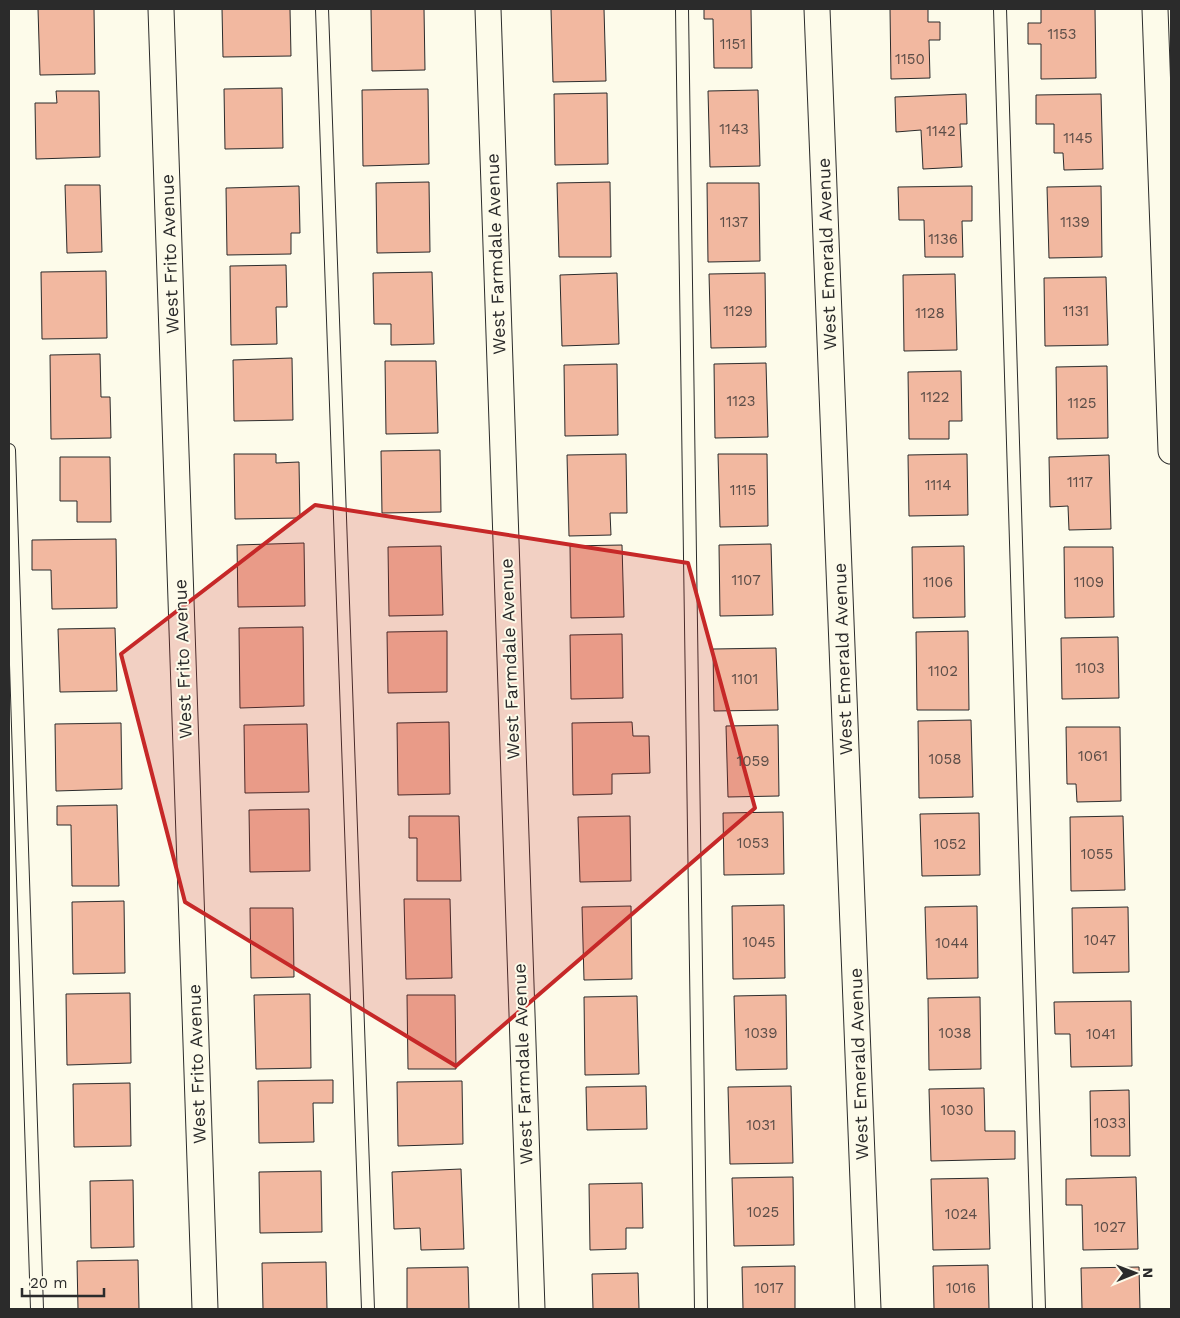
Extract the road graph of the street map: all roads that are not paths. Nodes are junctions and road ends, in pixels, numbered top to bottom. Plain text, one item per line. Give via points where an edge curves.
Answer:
1 (161, 9) edge
2 (322, 9) edge
3 (488, 9) edge
4 (682, 9) edge
5 (817, 9) edge
6 (1000, 9) edge
7 (1155, 9) edge
8 (9, 450) edge
9 (1171, 451) edge
10 (37, 1309) edge
11 (206, 1309) edge
12 (368, 1309) edge
13 (532, 1309) edge
14 (702, 1309) edge
15 (868, 1309) edge
16 (1038, 1309) edge

1 - 11 street, West Frito Avenue
2 - 12 lane
3 - 13 street, West Farmdale Avenue
4 - 14 lane
5 - 15 street, West Emerald Avenue
6 - 16 lane
7 - 9 street
8 - 10 lane

